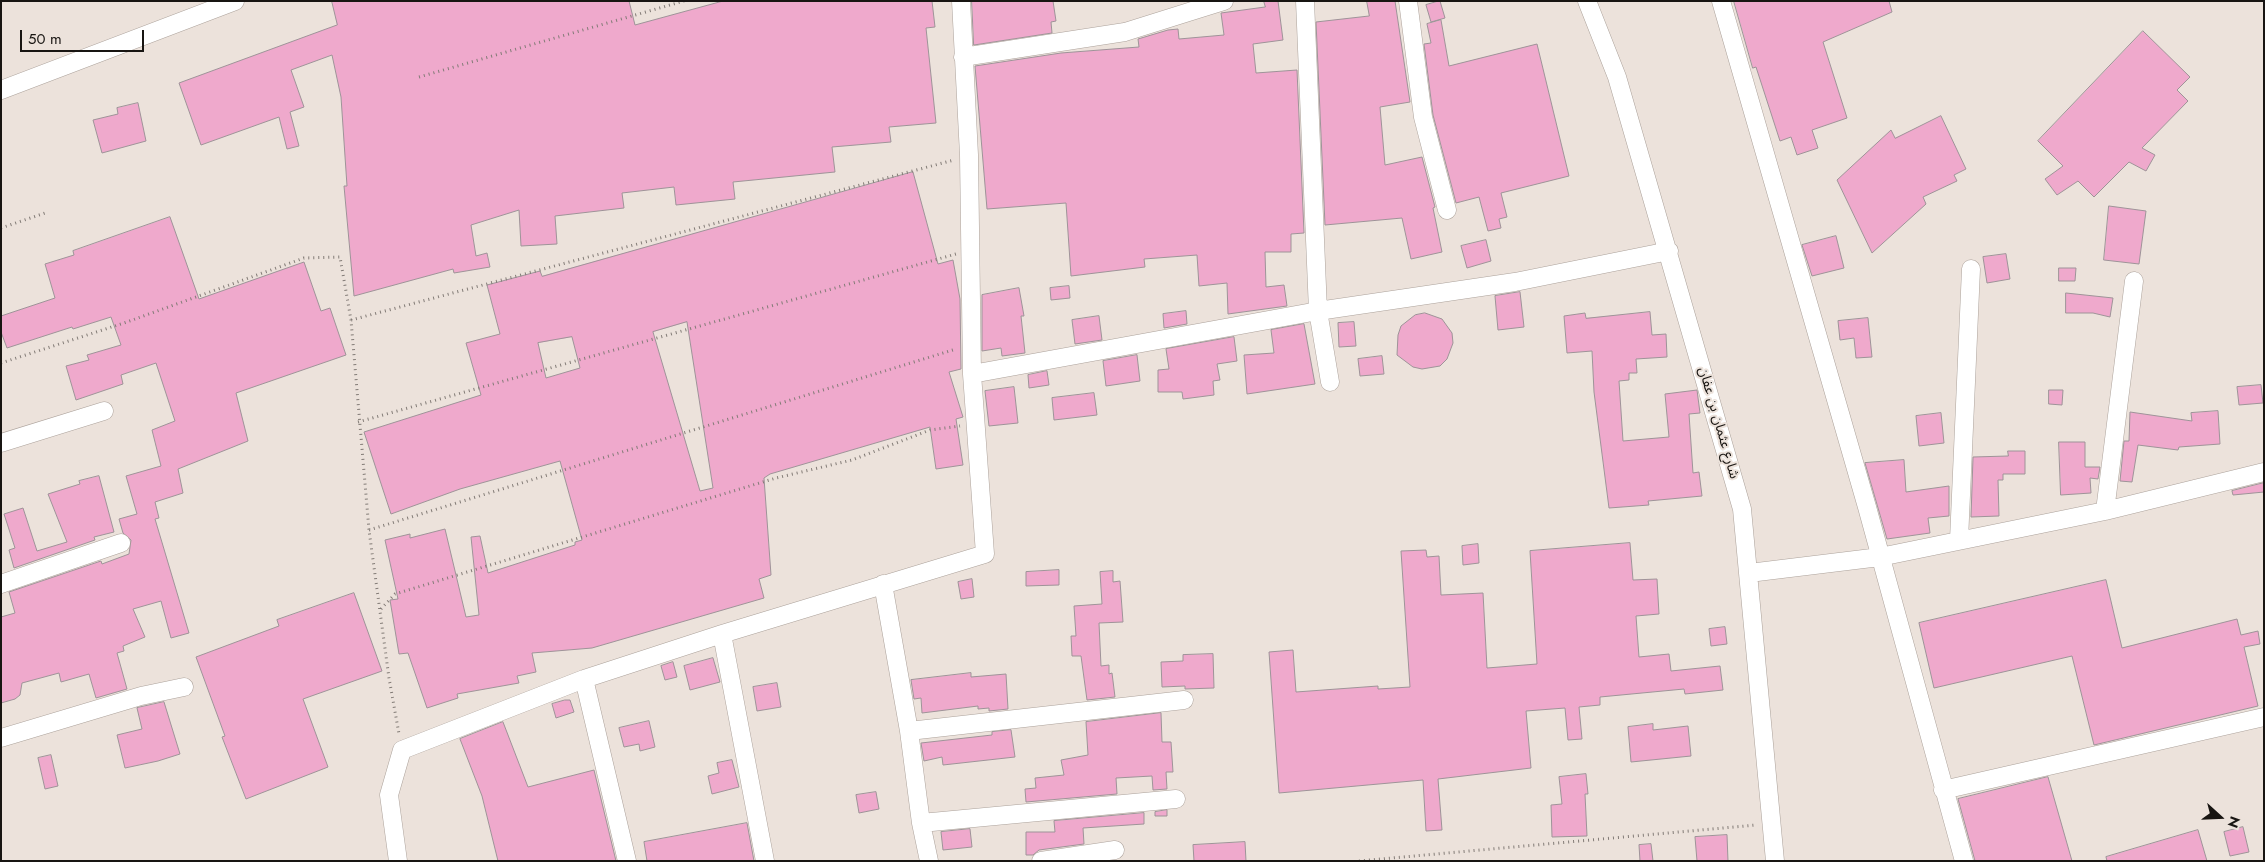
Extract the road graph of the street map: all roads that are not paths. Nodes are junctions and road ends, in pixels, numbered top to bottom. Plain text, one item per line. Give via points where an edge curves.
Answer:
1 (235, 1) edge
2 (961, 1) edge
3 (1224, 1) edge
4 (1304, 1) edge
5 (1408, 1) edge
6 (1586, 1) edge
7 (1721, 1) edge
8 (963, 57) junction
9 (1, 90) edge
10 (1446, 210) dead end
11 (1669, 251) junction
12 (1971, 269) dead end
13 (2134, 281) dead end
14 (1318, 311) junction
15 (972, 374) junction
16 (1330, 382) dead end
17 (104, 411) dead end
18 (1, 443) edge
19 (2264, 472) edge
20 (2105, 511) junction
21 (1958, 540) junction
22 (122, 543) dead end
23 (1880, 557) junction
24 (1749, 573) junction
25 (1, 584) edge
26 (883, 584) junction
27 (722, 634) junction
28 (584, 679) junction
29 (184, 687) dead end
30 (1184, 700) dead end
31 (2264, 717) edge
32 (909, 731) junction
33 (1, 738) edge
34 (1943, 790) junction
35 (1176, 799) dead end
36 (921, 823) junction
37 (1115, 850) dead end
38 (398, 861) edge
39 (627, 861) edge
40 (764, 861) edge
41 (929, 861) edge
42 (1041, 861) edge
43 (1775, 861) edge
44 (1964, 861) edge

1 - 9 street
2 - 8 street
3 - 8 street via 1125,32
4 - 14 street
5 - 10 street via 1423,116
6 - 11 street, شارع عثمان بن عفان via 1617,77
7 - 23 street
8 - 15 street via 969,155
11 - 14 street via 1515,282
11 - 24 street, شارع عثمان بن عفان via 1742,510
12 - 21 street
13 - 20 street
14 - 15 street
14 - 16 street
15 - 26 street via 985,554
17 - 18 street
19 - 20 street
20 - 21 street
21 - 23 street
22 - 25 street
23 - 24 street
23 - 34 street
24 - 43 street, شارع عثمان بن عفان
26 - 27 street
26 - 32 street
27 - 28 street
27 - 40 street
28 - 38 street via 402,750 389,795
28 - 39 street
29 - 33 street via 141,696
30 - 32 street
31 - 34 street
32 - 36 street
34 - 44 street
35 - 36 street
36 - 41 street
37 - 42 street

